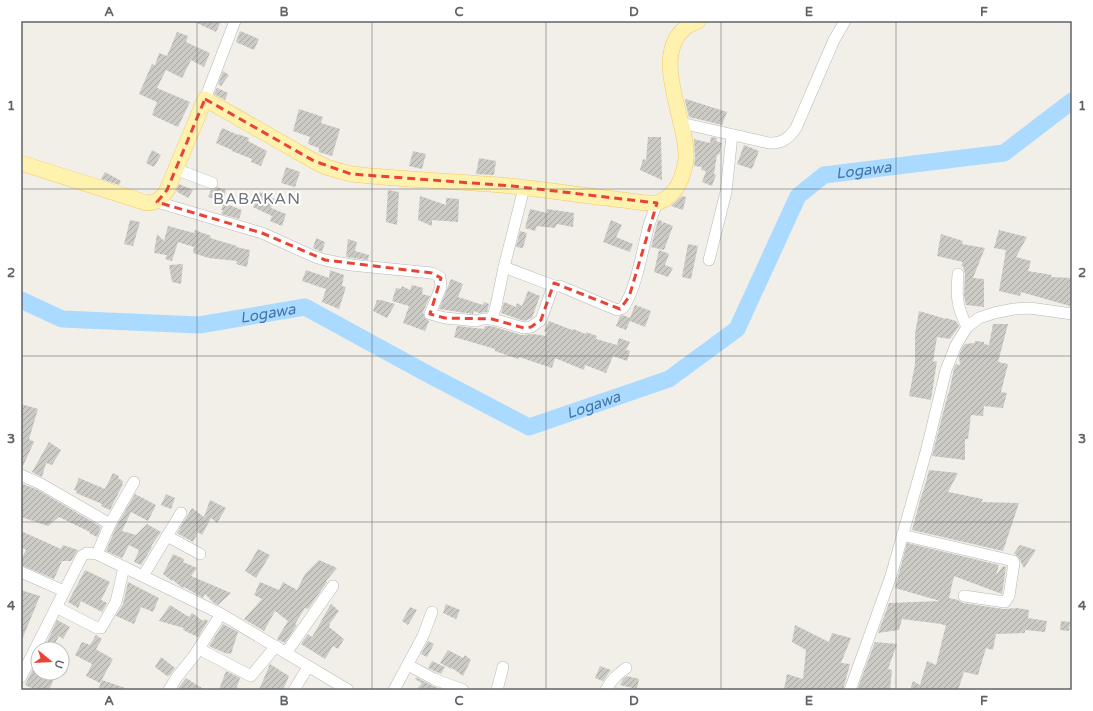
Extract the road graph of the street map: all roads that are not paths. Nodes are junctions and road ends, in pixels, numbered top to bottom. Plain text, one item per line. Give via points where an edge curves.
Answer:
1 (235, 21) edge
2 (698, 21) edge
3 (845, 21) edge
4 (205, 99) junction
5 (682, 123) junction
6 (732, 135) junction
7 (21, 163) edge
8 (175, 169) junction
9 (212, 183) dead end
10 (524, 188) junction
11 (157, 202) junction
12 (657, 203) junction
13 (709, 260) dead end
14 (504, 267) junction
15 (958, 274) dead end
16 (554, 286) junction
17 (1072, 314) edge
18 (492, 319) junction
19 (967, 327) junction
20 (21, 475) edge
21 (134, 482) dead end
22 (181, 513) dead end
23 (110, 524) junction
24 (902, 535) junction
25 (167, 536) junction
26 (97, 554) junction
27 (200, 554) dead end
28 (124, 567) junction
29 (21, 572) edge
30 (143, 576) junction
31 (333, 586) dead end
32 (64, 591) junction
33 (964, 596) dead end
34 (56, 607) junction
35 (432, 612) dead end
36 (221, 614) junction
37 (276, 646) junction
38 (199, 649) junction
39 (286, 653) junction
40 (408, 665) junction
41 (308, 667) junction
42 (504, 667) dead end
43 (626, 668) dead end
44 (21, 677) edge
45 (169, 690) edge
46 (294, 690) edge
47 (348, 690) edge
48 (394, 690) edge
49 (463, 690) edge
50 (497, 690) edge
51 (606, 690) edge
52 (850, 690) edge

1 - 4 street
2 - 5 main road via 677,36 670,52 673,86
3 - 6 street via 791,136 773,143
4 - 8 main road
4 - 10 main road via 314,161 336,170 375,177
5 - 6 street
5 - 12 main road via 686,150 683,172 668,198
6 - 13 street via 726,192
7 - 11 main road via 147,203
8 - 9 street
8 - 11 main road via 167,190
10 - 12 main road
10 - 14 street
11 - 18 street via 262,233 325,260 436,274 440,277 440,287 430,314 472,321
12 - 16 street via 647,231 641,260 623,308 614,309 560,286
14 - 16 street
14 - 18 street
15 - 19 street via 957,301
16 - 18 street via 541,320 536,324 524,328
17 - 19 street via 1030,308 1014,309 979,318
19 - 24 street via 946,370
20 - 23 street
21 - 23 street
22 - 25 street
23 - 26 street
24 - 33 street via 1013,561 1009,596 1004,602
24 - 52 street via 891,576
25 - 27 street
25 - 30 street
26 - 28 street
26 - 32 street via 90,552 82,556
28 - 30 street
28 - 34 street via 116,602 101,628
29 - 32 street
30 - 36 street
31 - 39 street
32 - 34 street
34 - 44 street
35 - 40 street
36 - 37 street
36 - 38 street
37 - 38 street via 249,676
37 - 39 street
38 - 45 street
39 - 41 street
40 - 48 street
40 - 49 street
41 - 46 street
41 - 47 street
42 - 50 street
43 - 51 street via 617,674

